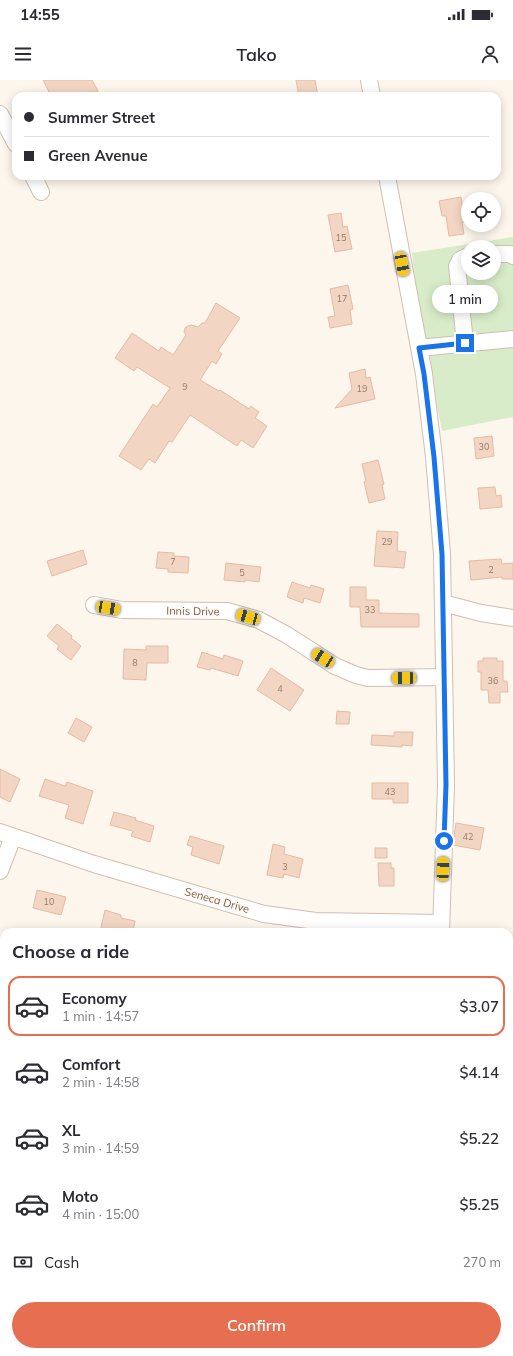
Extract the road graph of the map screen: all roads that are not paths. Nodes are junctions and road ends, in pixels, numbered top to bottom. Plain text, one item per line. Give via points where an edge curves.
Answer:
1 (369, 80) edge
2 (371, 92) edge
3 (0, 114) edge
4 (12, 136) edge
5 (35, 180) edge
6 (387, 180) edge
7 (41, 192) dead end
8 (501, 254) edge
9 (513, 256) edge
10 (463, 280) edge
11 (513, 339) edge
12 (465, 343) junction
13 (419, 348) junction
14 (443, 603) junction
15 (94, 605) dead end
16 (513, 618) edge
17 (444, 677) junction
18 (6, 835) edge
19 (0, 870) edge
20 (441, 927) edge

1 - 2 street
3 - 4 street
5 - 7 street
6 - 13 street
8 - 9 street
10 - 12 street
11 - 12 street
12 - 13 street
13 - 14 street via 434,457 442,554
14 - 16 street
14 - 17 street
15 - 17 street, Innis Drive via 122,610 227,611 259,620 356,676
17 - 20 street via 446,785
18 - 19 street
18 - 20 street, Seneca Drive via 264,914 316,921

